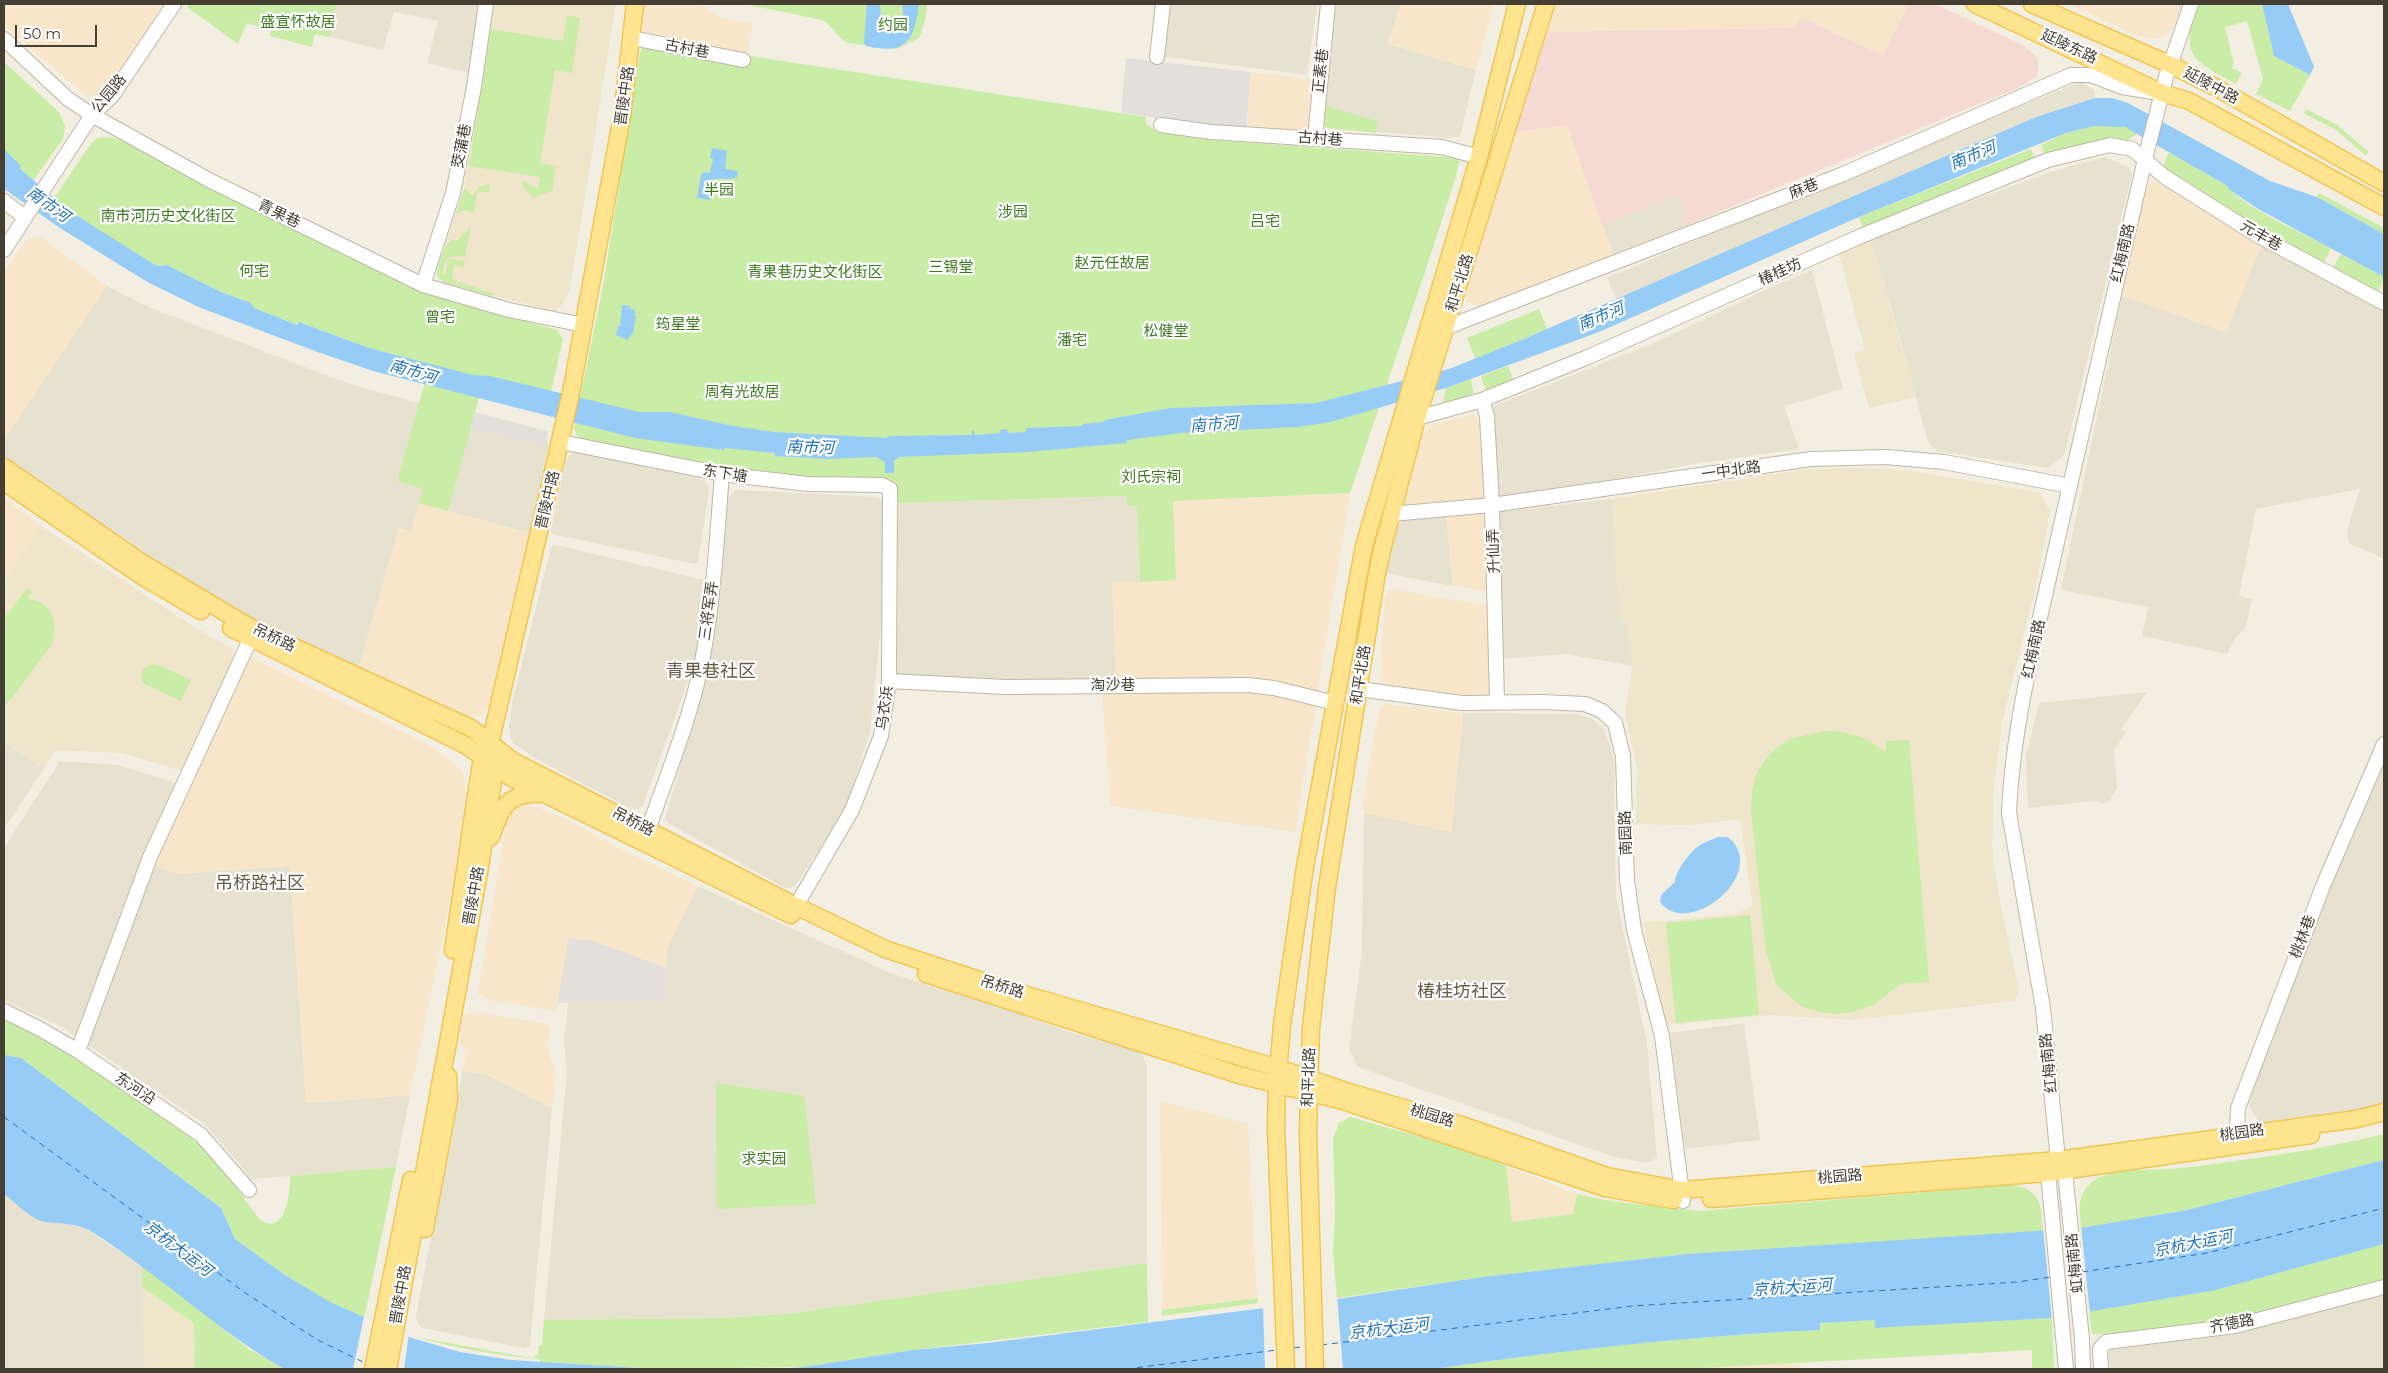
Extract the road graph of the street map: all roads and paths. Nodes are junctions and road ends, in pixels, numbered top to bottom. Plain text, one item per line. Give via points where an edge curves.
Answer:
1 (174, 4) edge
2 (486, 4) edge
3 (635, 4) edge
4 (1163, 4) edge
5 (1328, 4) edge
6 (1517, 4) edge
7 (1546, 4) edge
8 (1975, 4) edge
9 (2032, 4) edge
10 (2191, 4) edge
11 (632, 38) junction
12 (4, 39) edge
13 (1157, 57) dead end
14 (743, 60) dead end
15 (2171, 65) junction
16 (2162, 93) junction
17 (92, 115) junction
18 (1160, 125) dead end
19 (1315, 138) junction
20 (1479, 157) junction
21 (2145, 159) junction
22 (2384, 183) edge
23 (4, 201) edge
24 (2384, 207) edge
25 (27, 214) junction
26 (4, 250) edge
27 (422, 285) junction
28 (2384, 303) edge
29 (584, 325) junction
30 (1446, 328) junction
31 (1426, 336) junction
32 (1482, 400) junction
33 (1410, 413) junction
34 (563, 434) junction
35 (4, 467) edge
36 (722, 474) junction
37 (4, 482) edge
38 (2070, 486) junction
39 (890, 489) joint
40 (1492, 505) junction
41 (1391, 514) junction
42 (252, 634) junction
43 (889, 681) junction
44 (1359, 689) junction
45 (1497, 702) junction
46 (1335, 703) junction
47 (2384, 744) edge
48 (486, 750) junction
49 (495, 767) junction
50 (543, 794) junction
51 (648, 830) junction
52 (478, 873) junction
53 (796, 906) junction
54 (4, 1011) edge
55 (78, 1051) junction
56 (1278, 1068) junction
57 (1277, 1085) junction
58 (1308, 1085) junction
59 (2384, 1112) edge
60 (2384, 1123) edge
61 (2237, 1134) junction
62 (2057, 1168) junction
63 (2067, 1188) joint
64 (249, 1190) dead end
65 (2050, 1190) joint
66 (1682, 1196) junction
67 (2384, 1288) edge
68 (397, 1312) junction
69 (373, 1369) edge
70 (388, 1369) edge
71 (1286, 1369) edge
72 (1315, 1369) edge
73 (2066, 1369) edge
74 (2083, 1369) edge
75 (2101, 1369) edge

1 - 17 street, 公园路 via 112,96
2 - 27 street, 茭蒲巷 via 453,194
3 - 11 main road, 晋陵中路
4 - 13 street
5 - 19 street, 正素巷
6 - 20 main road, 和平北路
7 - 30 main road, 和平北路
8 - 16 main road, 延陵东路
9 - 15 main road, 延陵中路
10 - 15 street
11 - 14 street, 古村巷
11 - 29 main road, 晋陵中路 via 622,116
12 - 17 street, 青果巷 via 68,99
15 - 16 street
15 - 22 main road, 延陵中路
16 - 21 street, 红梅南路
16 - 24 main road, 延陵中路 via 2189,101
16 - 30 street, 麻巷 via 2122,87 2091,76 2071,75 1841,175
17 - 25 street, 公园路
17 - 27 street, 青果巷 via 209,180
18 - 19 street, 古村巷 via 1211,132
19 - 20 street, 古村巷 via 1442,147
20 - 31 main road, 和平北路
21 - 28 street, 元丰巷 via 2165,177 2257,235
21 - 32 street, 椿桂坊 via 2132,149 2110,145 2048,160 1860,236 1588,357
21 - 38 street, 红梅南路
23 - 25 street
25 - 26 street
27 - 29 street, 青果巷 via 509,310
29 - 34 main road, 晋陵中路
30 - 31 street, 麻巷
30 - 33 main road, 和平北路 via 1422,400
31 - 33 main road, 和平北路 via 1413,374
32 - 33 street, 椿桂坊
32 - 40 street, 升仙弄 via 1487,416
33 - 41 main road, 和平北路
33 - 46 main road, 和平北路 via 1364,546
34 - 36 street, 东下塘
34 - 48 main road, 晋陵中路
35 - 42 main road, 吊桥路
36 - 39 street, 东下塘 via 808,484 882,485
36 - 51 street, 三将军弄 via 714,579 703,657
37 - 42 main road, 吊桥路 via 140,575
38 - 40 street, 一中北路 via 1944,462 1885,456 1811,459
38 - 62 street, 红梅南路 via 2012,756 2009,813 2043,1008
39 - 43 street, 乌衣浜
40 - 41 street, 一中北路
40 - 45 street, 升仙弄
41 - 44 main road, 和平北路 via 1380,560
42 - 48 main road, 吊桥路 via 471,728
42 - 55 street via 150,857
43 - 46 street, 淘沙巷 via 1005,687 1247,685
43 - 53 street, 乌衣浜 via 881,736 852,810
44 - 45 street, 南园路 via 1462,703
44 - 58 main road, 和平北路 via 1326,887
45 - 66 street, 南园路 via 1585,704 1602,711 1615,723 1624,756 1627,880 1634,930 1662,1036
46 - 56 main road, 和平北路 via 1305,867
47 - 61 street, 桃林巷 via 2323,886 2238,1108
48 - 49 main road, 晋陵中路
48 - 51 main road, 吊桥路
48 - 68 main road, 晋陵中路
49 - 50 main road, 吊桥路
49 - 52 main road, 晋陵中路
50 - 52 main road via 524,793 505,804
50 - 57 main road, 吊桥路 via 881,958 1006,1001
51 - 53 main road, 吊桥路
52 - 68 main road, 晋陵中路
53 - 56 main road, 吊桥路 via 885,949 1010,990
54 - 55 street, 东河沿
55 - 64 street, 东河沿 via 201,1135
56 - 57 main road, 和平北路
56 - 58 main road, 吊桥路
57 - 58 main road, 吊桥路
57 - 71 main road, 和平北路
58 - 66 main road, 桃园路 via 1343,1101 1605,1188
58 - 72 main road, 和平北路
59 - 61 main road, 桃园路
60 - 62 main road
61 - 62 main road, 桃园路
62 - 63 street, 红梅南路
62 - 65 street, 红梅南路
62 - 66 main road, 桃园路
63 - 74 street, 虹梅南路
65 - 73 street, 虹梅南路
67 - 75 street, 齐德路 via 2235,1326 2106,1342 2100,1349
68 - 69 main road, 晋陵中路
68 - 70 main road, 晋陵中路

